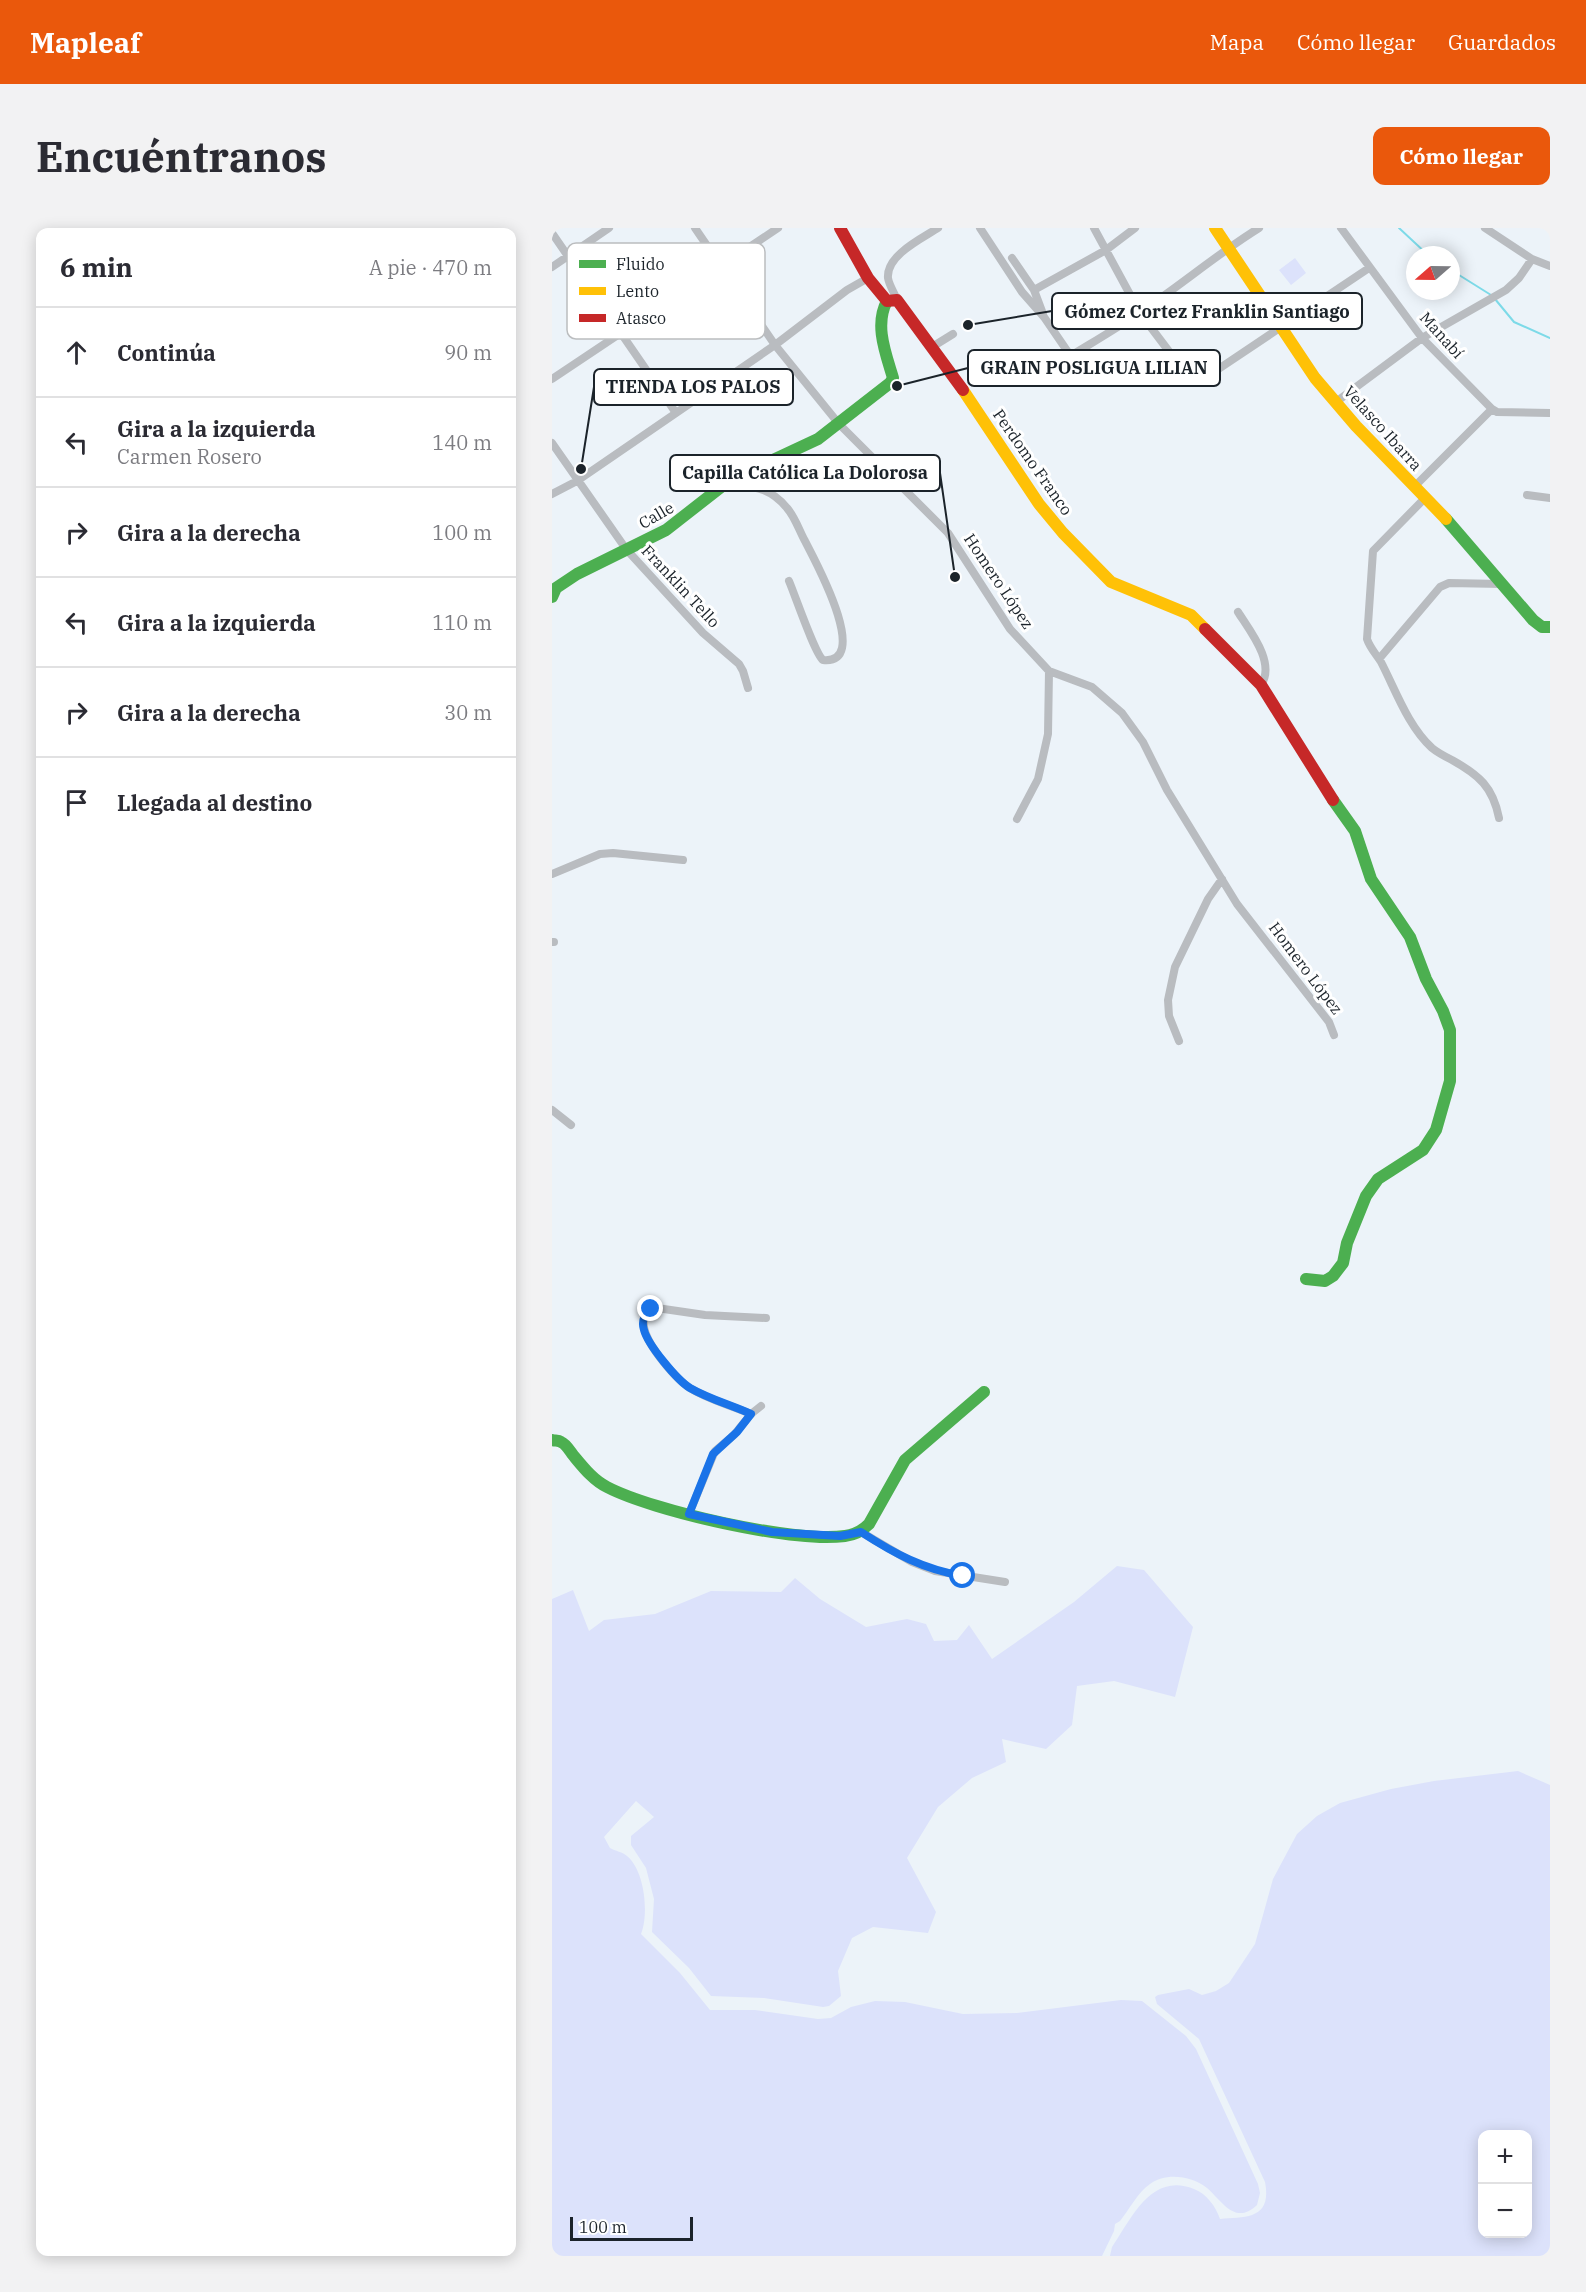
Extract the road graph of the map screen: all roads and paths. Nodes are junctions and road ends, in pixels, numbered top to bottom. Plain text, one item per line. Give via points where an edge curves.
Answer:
1 (609, 228) edge
2 (695, 228) edge
3 (778, 228) edge
4 (840, 228) edge
5 (938, 228) edge
6 (980, 228) edge
7 (1094, 228) edge
8 (1135, 228) edge
9 (1215, 228) edge
10 (1259, 228) edge
11 (1341, 228) edge
12 (1485, 228) edge
13 (552, 233) edge
14 (587, 243) edge
15 (705, 243) edge
16 (756, 243) edge
17 (1228, 247) junction
18 (1106, 250) junction
19 (567, 255) edge
20 (567, 257) edge
21 (1012, 258) dead end
22 (1532, 259) junction
23 (1549, 263) edge
24 (552, 267) edge
25 (1370, 268) junction
26 (868, 278) junction
27 (1034, 290) junction
28 (892, 301) junction
29 (1140, 313) junction
30 (1044, 317) junction
31 (1282, 328) junction
32 (765, 330) edge
33 (953, 334) dead end
34 (1422, 338) junction
35 (613, 339) edge
36 (626, 339) edge
37 (775, 345) junction
38 (932, 347) junction
39 (1070, 355) junction
40 (1038, 377) dead end
41 (552, 380) edge
42 (1336, 402) junction
43 (1492, 409) junction
44 (676, 412) junction
45 (1550, 413) edge
46 (839, 424) junction
47 (552, 443) edge
48 (730, 480) junction
49 (577, 481) junction
50 (1414, 488) junction
51 (552, 494) edge
52 (1527, 495) dead end
53 (1425, 498) junction
54 (1550, 498) edge
55 (626, 549) junction
56 (789, 581) dead end
57 (1502, 584) junction
58 (552, 597) edge
59 (1238, 612) dead end
60 (1550, 627) edge
61 (1379, 659) junction
62 (1049, 671) junction
63 (1261, 684) junction
64 (748, 688) dead end
65 (1499, 818) dead end
66 (1017, 819) dead end
67 (683, 860) dead end
68 (552, 874) edge
69 (1222, 879) junction
70 (1334, 1035) dead end
71 (1179, 1041) dead end
72 (552, 1110) edge
73 (571, 1125) dead end
74 (1306, 1279) dead end
75 (766, 1318) dead end
76 (984, 1392) dead end
77 (761, 1406) dead end
78 (751, 1414) junction
79 (552, 1440) edge
80 (689, 1514) junction
81 (861, 1532) junction
82 (1005, 1582) dead end

1 - 14 street
2 - 15 street, Homero López
3 - 16 street
4 - 26 street, Perdomo Franco
5 - 28 street via 903,250 892,263 888,278
6 - 30 street via 1022,292
7 - 18 street
8 - 18 street
9 - 17 street, Velasco Ibarra
10 - 17 street
11 - 25 street, Manabí
12 - 22 street
13 - 19 street
17 - 29 street
17 - 31 street, Velasco Ibarra
18 - 27 street
18 - 29 street
20 - 24 street
21 - 27 street
22 - 23 street
22 - 34 street via 1506,290
25 - 31 street
25 - 34 street, Manabí
26 - 28 street, Perdomo Franco
26 - 37 street
27 - 30 street
28 - 38 street, Perdomo Franco
28 - 46 street, Calle via 882,309 882,328 893,378
29 - 31 street via 1171,354 1202,376
29 - 39 street
30 - 39 street
31 - 42 street, Velasco Ibarra
32 - 37 street, Homero López
33 - 38 street
34 - 42 street
34 - 43 street, Manabí
35 - 41 street
36 - 44 street
37 - 44 street
37 - 46 street, Homero López
38 - 63 street, Perdomo Franco via 1063,533 1111,582 1191,615
39 - 40 street
42 - 50 street, Velasco Ibarra
43 - 45 street
43 - 50 street
44 - 49 street
46 - 48 street, Calle via 818,439
46 - 62 street, Homero López via 948,533 1010,629
47 - 49 street, Franklin Tello
48 - 55 street, Calle via 666,530
48 - 56 street via 767,491 788,509 827,583 839,615 841,649 833,659 823,660 817,654
49 - 51 street
49 - 55 street, Franklin Tello
50 - 53 street, Velasco Ibarra
52 - 54 street
53 - 57 street, Velasco Ibarra via 1457,529
53 - 61 street via 1371,554 1367,639
55 - 58 street, Calle via 556,588
55 - 64 street, Franklin Tello via 703,633 739,664
57 - 60 street, Velasco Ibarra via 1533,620 1542,627
57 - 61 street via 1445,584
59 - 63 street via 1266,663
61 - 65 street via 1412,721 1433,749 1487,785 1496,800
62 - 66 street via 1048,734 1038,779
62 - 69 street, Homero López via 1092,687 1122,713 1143,742 1167,790
63 - 74 street, Perdomo Franco via 1355,831 1371,879 1410,937 1450,1030 1450,1081 1436,1130 1423,1150 1378,1179 1366,1196 1343,1263 1333,1276 1325,1281
67 - 68 street via 600,854
69 - 70 street, Homero López via 1329,1022
69 - 71 street via 1175,967 1168,1000 1169,1016
72 - 73 street
75 - 78 street via 705,1316 657,1308 645,1314 643,1321 647,1338 682,1382
76 - 81 street via 903,1463
77 - 78 street
78 - 80 street via 713,1454
79 - 80 street via 562,1442 605,1486
80 - 81 street via 772,1532 840,1536
81 - 82 street via 912,1563 935,1571

